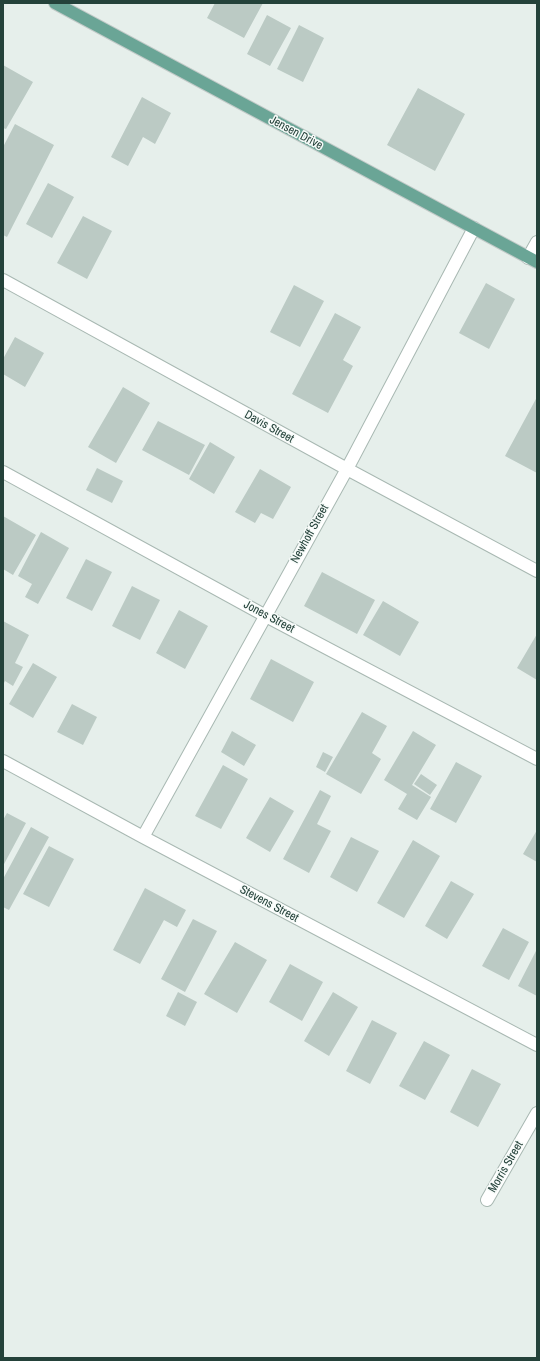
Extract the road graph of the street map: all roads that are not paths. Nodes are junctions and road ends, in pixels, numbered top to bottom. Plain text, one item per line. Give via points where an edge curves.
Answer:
1 (55, 3) edge
2 (474, 228) junction
3 (537, 242) edge
4 (532, 260) edge
5 (3, 280) edge
6 (347, 469) junction
7 (3, 472) edge
8 (537, 571) edge
9 (264, 615) junction
10 (537, 759) edge
11 (3, 761) edge
12 (143, 837) junction
13 (537, 1045) edge
14 (537, 1112) edge
15 (487, 1200) dead end

1 - 2 main road, Jensen Drive
2 - 4 main road, Jensen Drive
2 - 6 street, Newhoff Street
3 - 4 street
5 - 6 street, Davis Street
6 - 8 street, Davis Street
6 - 9 street, Newhoff Street
7 - 9 street, Jones Street
9 - 10 street, Jones Street
9 - 12 street, Newhoff Street
11 - 12 street, Stevens Street
12 - 13 street, Stevens Street
14 - 15 street, Morris Street

